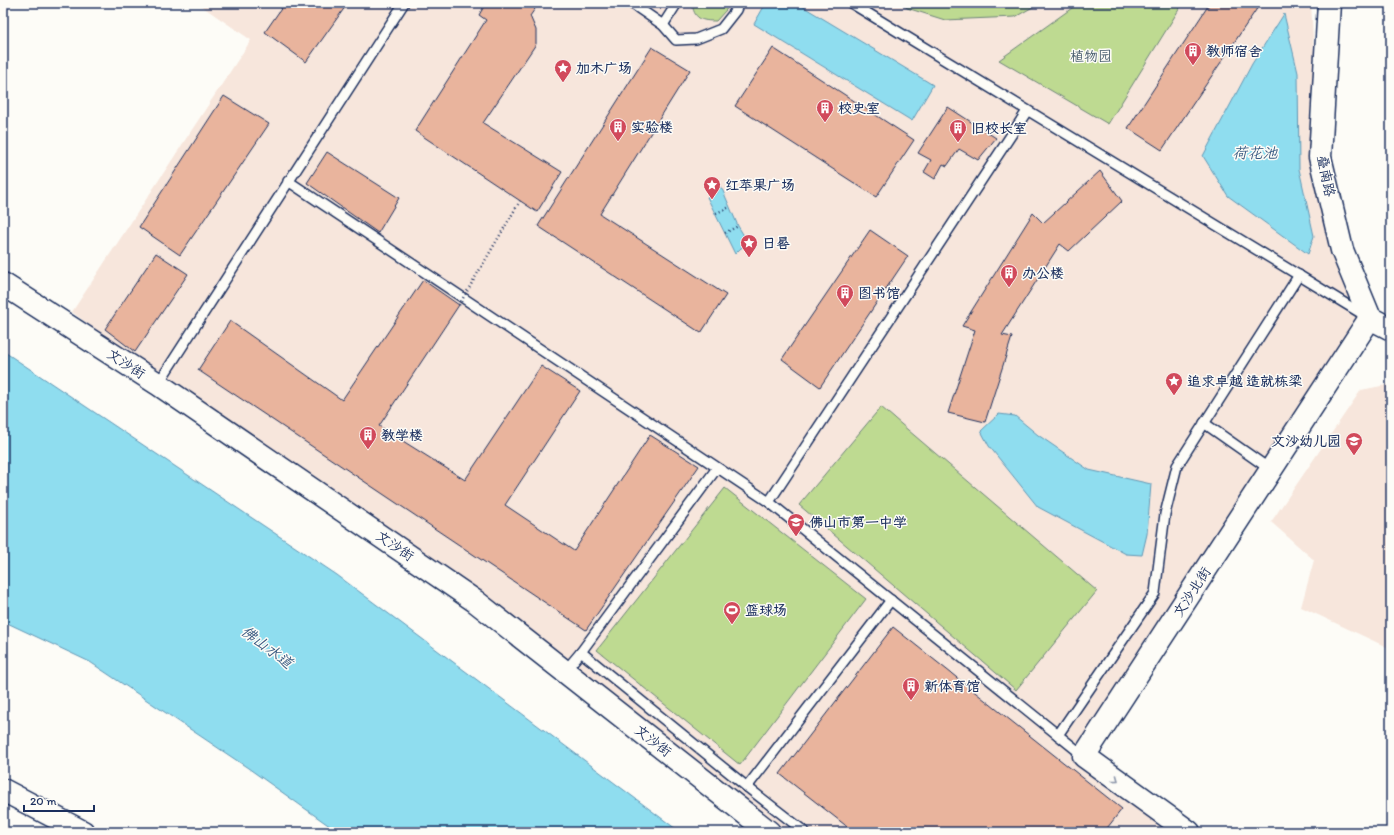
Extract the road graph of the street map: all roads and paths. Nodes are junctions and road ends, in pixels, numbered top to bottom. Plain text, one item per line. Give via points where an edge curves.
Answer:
1 (404, 3) edge
2 (631, 3) edge
3 (677, 3) edge
4 (739, 3) edge
5 (851, 3) edge
6 (1329, 3) edge
7 (663, 25) junction
8 (1027, 111) junction
9 (288, 181) junction
10 (520, 201) dead end
11 (730, 207) dead end
12 (716, 213) dead end
13 (738, 226) dead end
14 (725, 233) dead end
15 (1299, 275) junction
16 (3, 284) edge
17 (459, 305) dead end
18 (1370, 318) junction
19 (1391, 329) edge
20 (158, 384) junction
21 (1204, 424) junction
22 (717, 468) junction
23 (1271, 470) junction
24 (769, 502) junction
25 (891, 600) junction
26 (581, 652) junction
27 (565, 671) junction
28 (1058, 735) junction
29 (1084, 756) junction
30 (747, 787) junction
31 (3, 790) edge
32 (83, 832) edge
33 (769, 832) edge
34 (805, 832) edge
35 (1189, 832) edge

1 - 9 lane
2 - 7 lane
3 - 7 lane
4 - 7 lane via 721,30 696,39 676,40
5 - 8 lane
6 - 18 street, 叠南路 via 1320,156 1342,250
8 - 15 lane
8 - 24 lane
9 - 20 lane
9 - 22 lane
10 - 17 path, bridge
11 - 12 path
13 - 14 path
15 - 18 lane
15 - 21 lane
16 - 20 street, 文沙街
18 - 19 street
18 - 23 street, 文沙北街
20 - 27 street, 文沙街 via 475,601
21 - 23 lane
21 - 28 lane via 1177,466 1165,514 1155,593
22 - 24 lane
22 - 26 lane
23 - 29 street, 文沙北街
24 - 25 lane
25 - 28 lane
25 - 30 lane
26 - 27 lane
26 - 30 lane
27 - 33 street, 文沙街
28 - 29 lane
29 -> 35 street
30 - 34 lane
31 - 32 street

